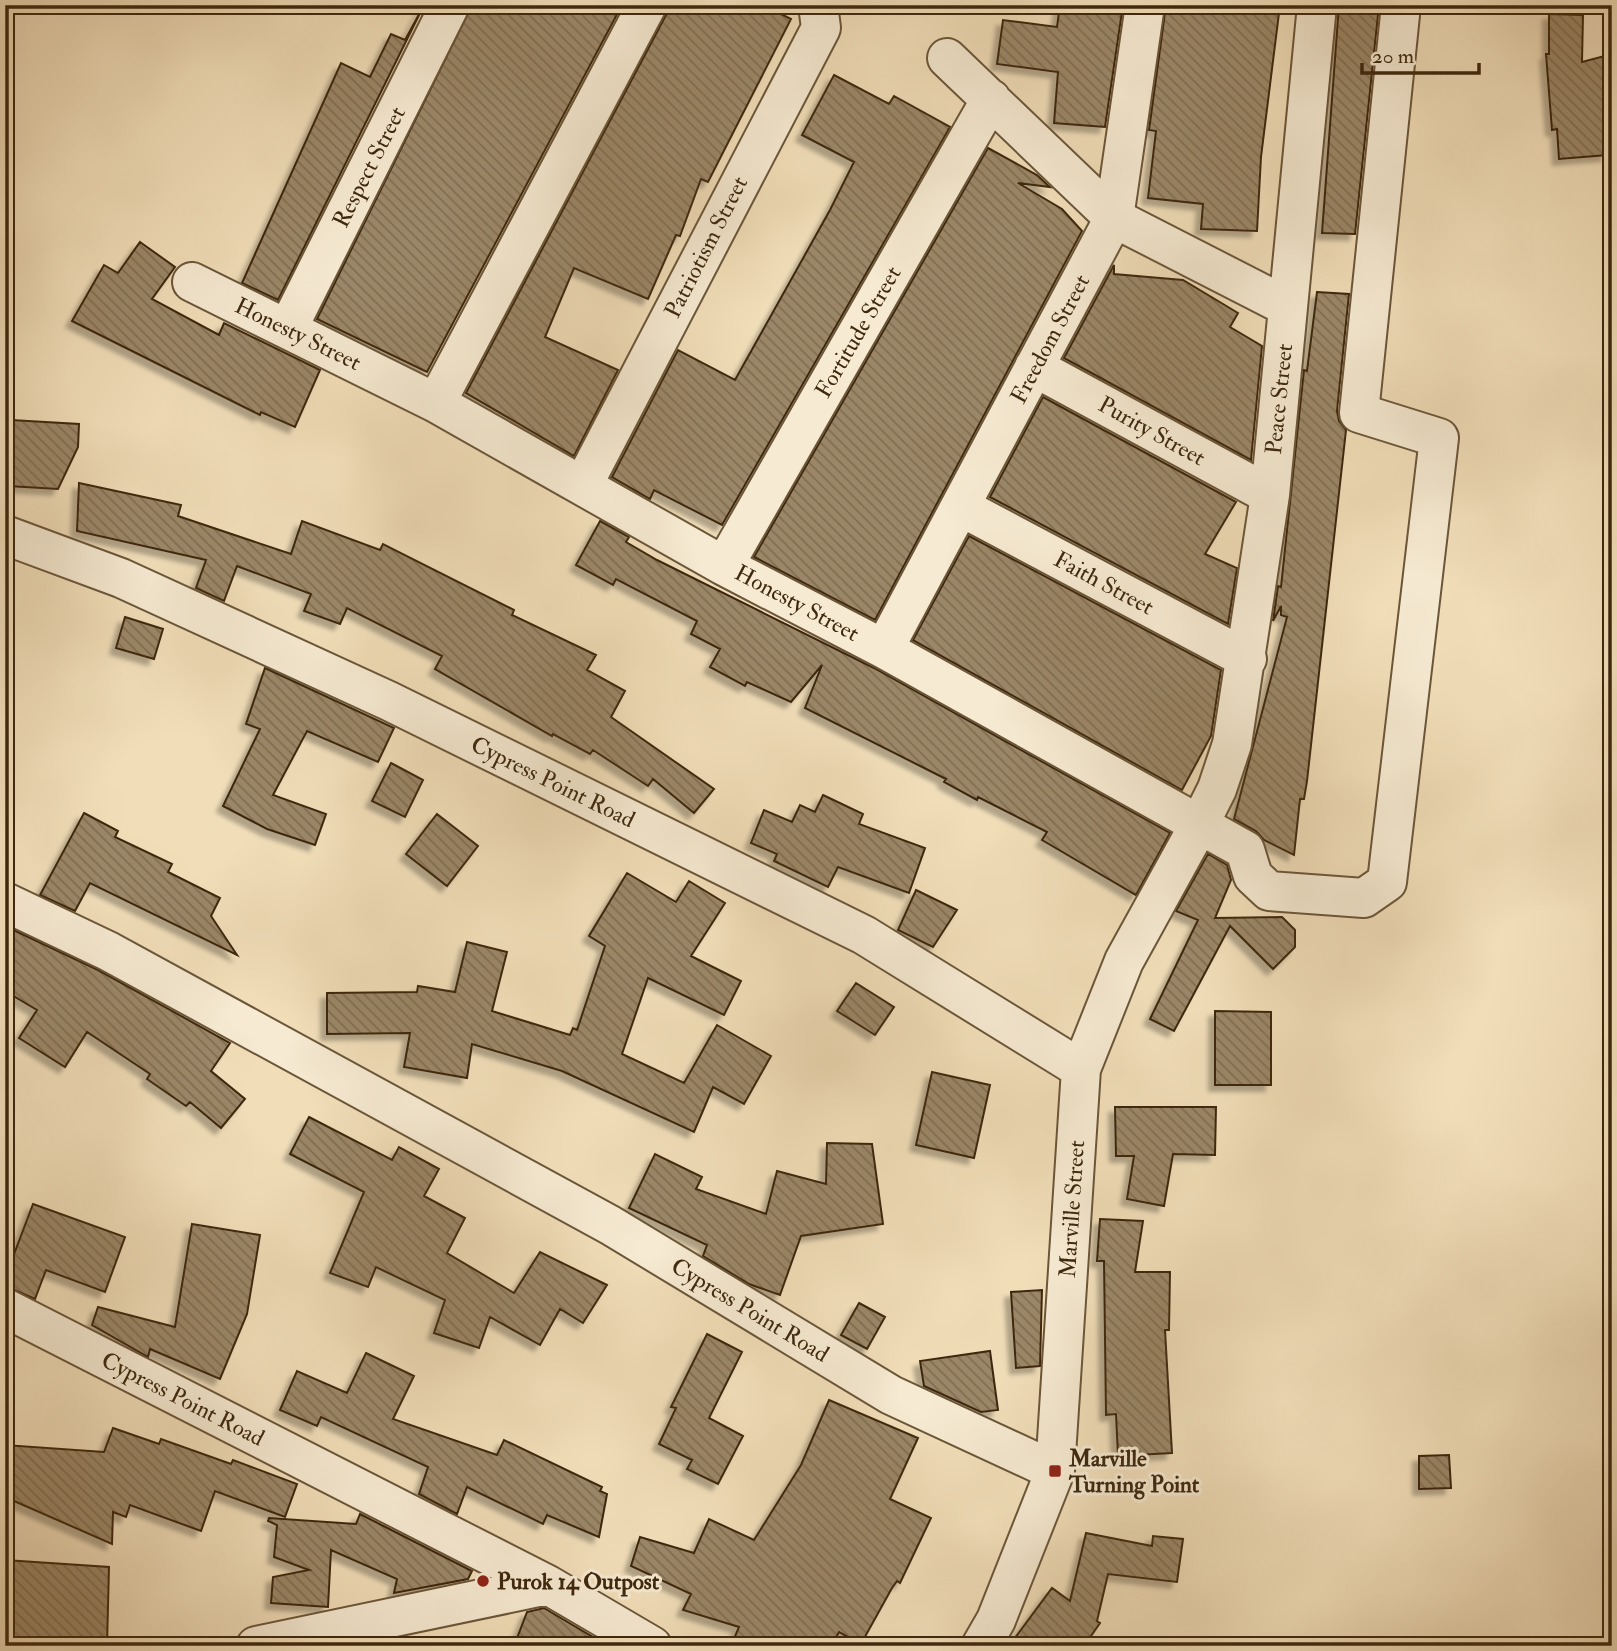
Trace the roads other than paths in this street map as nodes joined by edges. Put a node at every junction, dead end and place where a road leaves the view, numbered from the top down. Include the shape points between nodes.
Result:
1 (450, 5) edge
2 (647, 5) edge
3 (1144, 5) edge
4 (1317, 5) edge
5 (1401, 5) edge
6 (819, 6) edge
7 (947, 58) dead end
8 (991, 99) junction
9 (1114, 218) junction
10 (192, 282) dead end
11 (1288, 307) junction
12 (288, 328) junction
13 (1034, 367) junction
14 (436, 403) junction
15 (583, 485) junction
16 (1270, 495) junction
17 (961, 507) junction
18 (5, 535) edge
19 (724, 566) junction
20 (884, 649) junction
21 (1247, 659) junction
22 (1217, 789) joint
23 (1199, 825) junction
24 (5, 902) edge
25 (1081, 1069) junction
26 (5, 1308) edge
27 (1055, 1471) junction
28 (548, 1585) junction
29 (256, 1646) edge
30 (652, 1646) edge
31 (981, 1646) edge

1 - 12 street, Respect Street
2 - 14 street
3 - 9 street, Freedom Street
4 - 11 street, Peace Street
5 - 23 street, Honesty Street via 1359,413 1439,438 1387,882 1364,898 1269,891 1253,876 1245,850
6 - 15 street, Patriotism Street via 821,28
7 - 8 street
8 - 9 street
8 - 19 street, Fortitude Street
9 - 11 street
9 - 13 street, Freedom Street
10 - 12 street, Honesty Street
11 - 16 street, Peace Street
12 - 14 street, Honesty Street
13 - 16 street, Purity Street
13 - 17 street, Freedom Street
14 - 15 street, Honesty Street
15 - 19 street, Honesty Street
16 - 21 street, Peace Street
17 - 20 street, Freedom Street
17 - 21 street, Faith Street
18 - 25 street, Cypress Point Road via 121,578 365,690 851,929
19 - 20 street, Honesty Street
20 - 23 street, Honesty Street
21 - 22 street, Peace Street via 1232,744
22 - 23 street, Marville Street
23 - 25 street, Marville Street via 1124,961
24 - 27 street, Cypress Point Road via 108,951 610,1225 891,1395
25 - 27 street, Marville Street
26 - 28 street, Cypress Point Road
27 - 31 street, Marville Street via 996,1620
28 - 29 street
28 - 30 street

